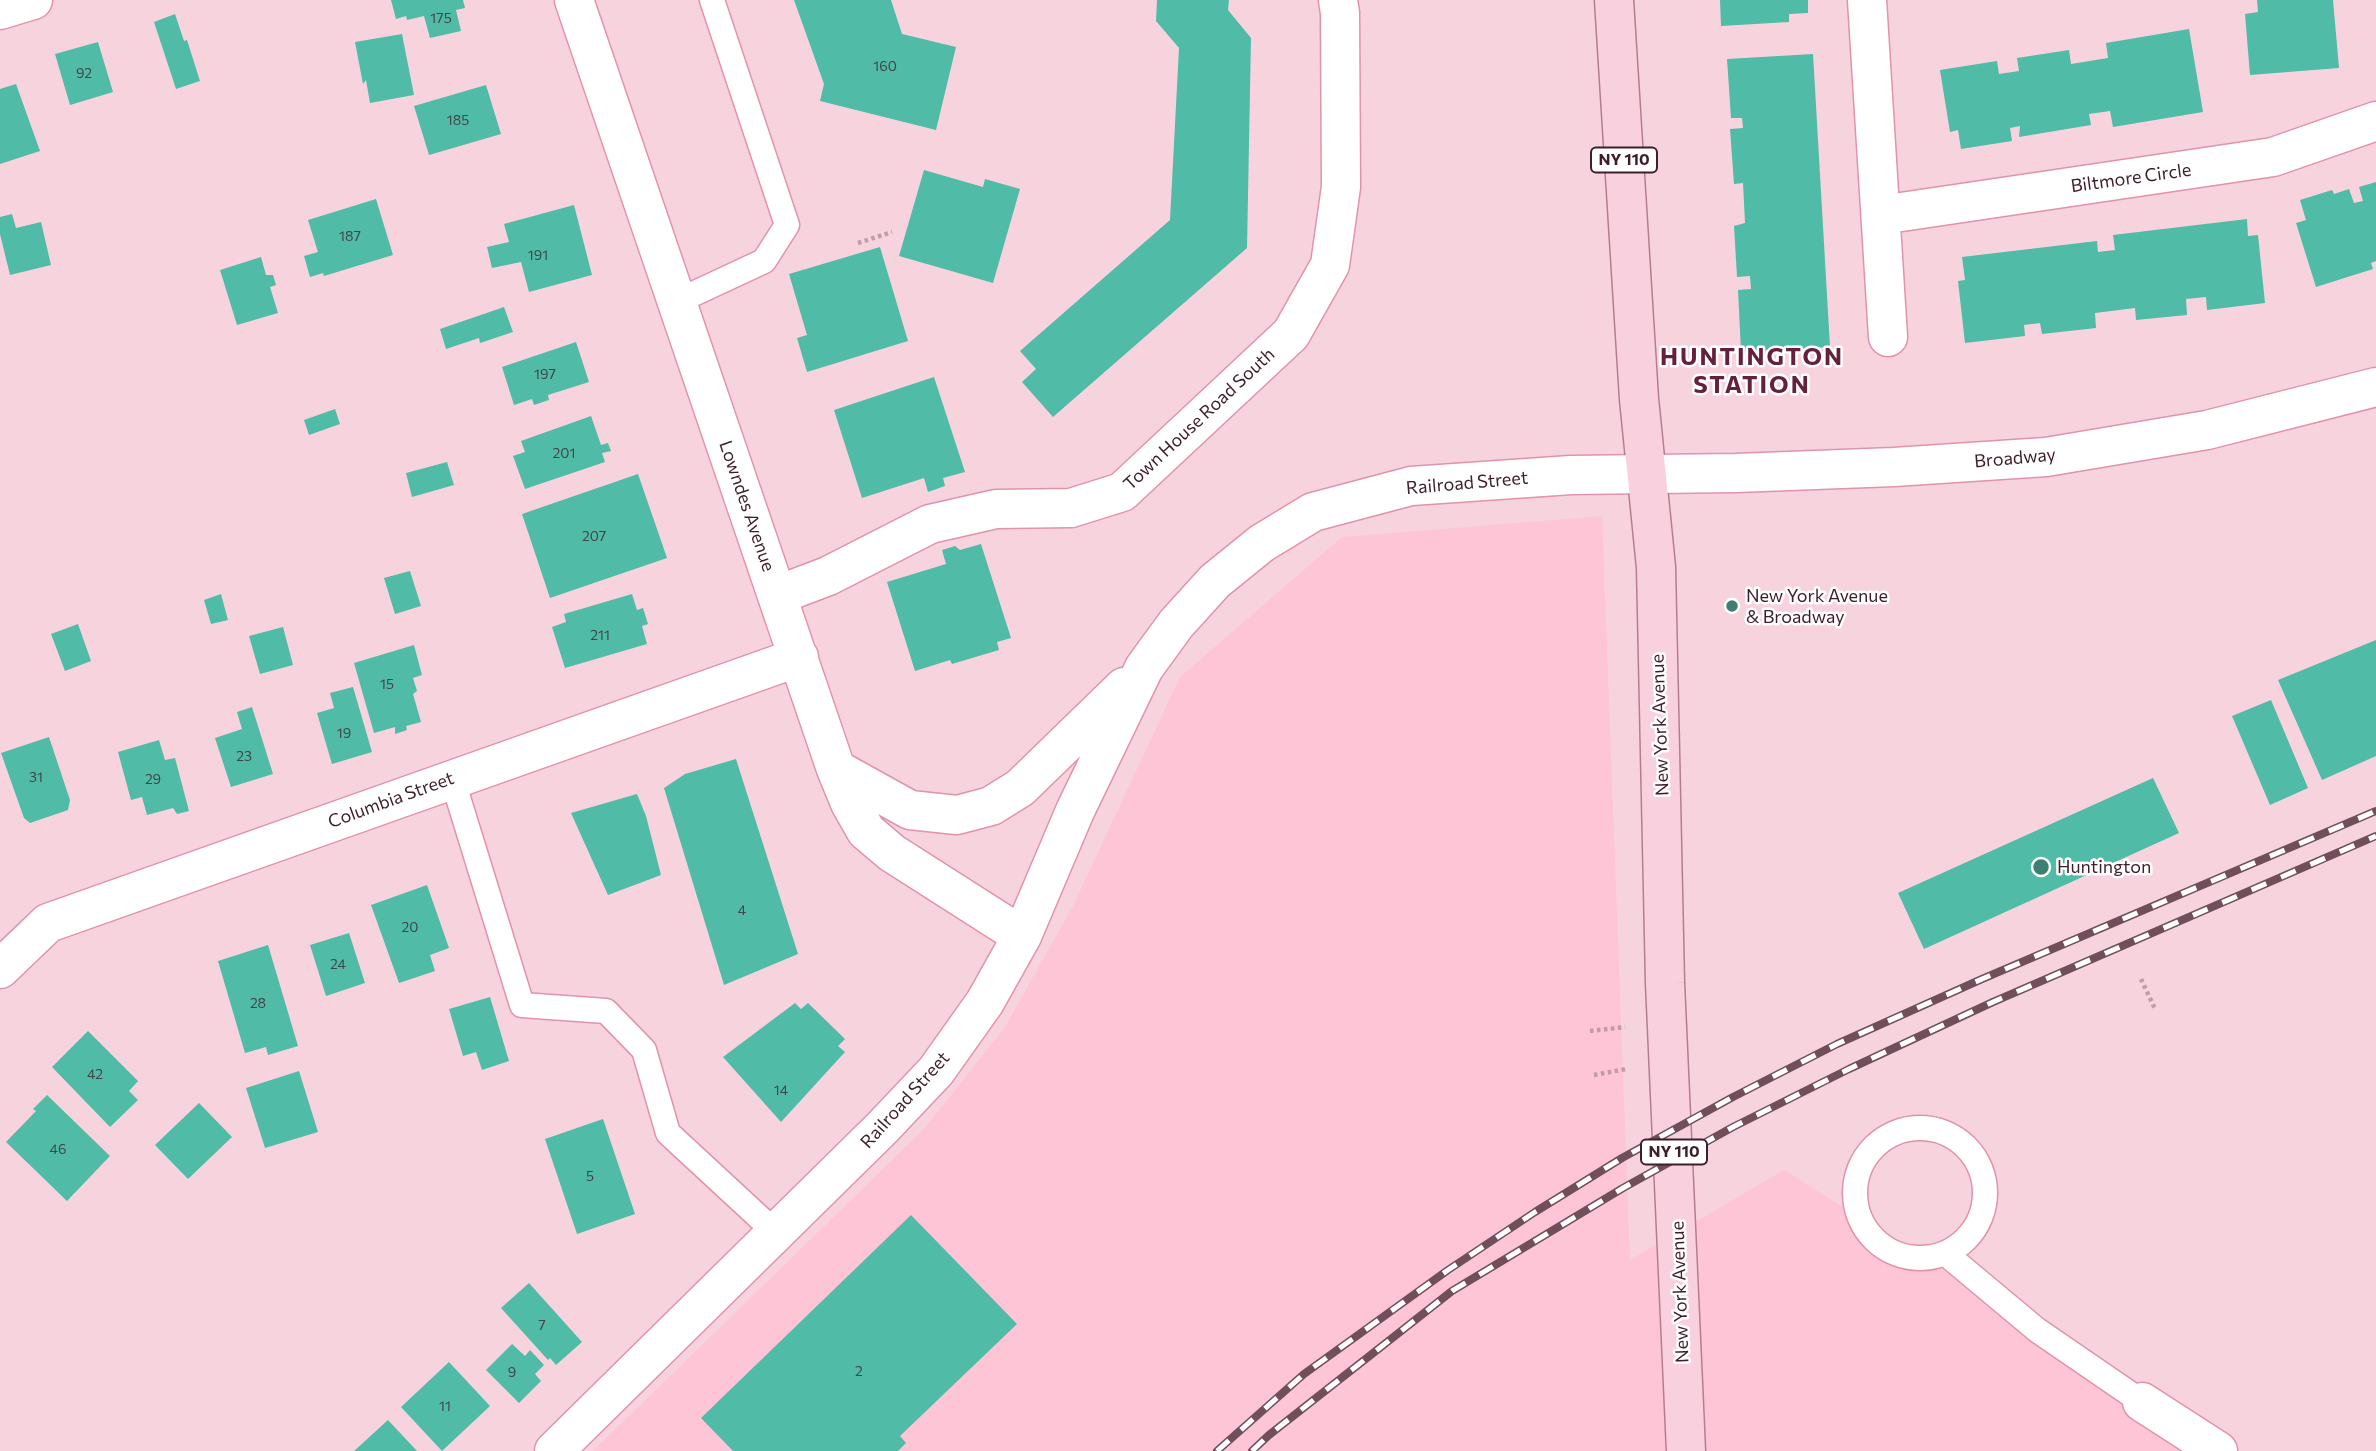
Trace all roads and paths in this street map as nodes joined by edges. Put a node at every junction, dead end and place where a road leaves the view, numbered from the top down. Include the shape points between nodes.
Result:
1 (33, 0) edge
2 (574, 0) edge
3 (712, 0) edge
4 (1338, 0) edge
5 (1614, 0) edge
6 (1867, 0) edge
7 (0, 10) edge
8 (2376, 121) edge
9 (1881, 215) junction
10 (892, 232) dead end
11 (858, 243) dead end
12 (676, 302) junction
13 (1888, 337) dead end
14 (2376, 387) edge
15 (1647, 474) junction
16 (778, 595) junction
17 (799, 657) junction
18 (1144, 668) junction
19 (836, 769) junction
20 (452, 778) junction
21 (1022, 936) junction
22 (0, 970) edge
23 (2141, 979) dead end
24 (2155, 1009) dead end
25 (1625, 1027) dead end
26 (1590, 1031) dead end
27 (1626, 1069) dead end
28 (1594, 1074) dead end
29 (775, 1232) junction
30 (1946, 1254) junction
31 (2142, 1402) joint
32 (554, 1451) edge
33 (1686, 1451) edge
34 (2218, 1451) edge

1 - 7 street
2 - 12 street, Lowndes Avenue
3 - 12 lane via 787,225 764,261
4 - 16 street, Town House Road South via 1341,187 1330,265 1291,334 1122,492 1071,509 996,509 930,524 828,576
5 - 15 main road, New York Avenue / NY 110
6 - 9 street
8 - 9 street, Biltmore Circle via 2273,158
9 - 13 street
10 - 11 path
12 - 16 street, Lowndes Avenue
14 - 15 street, Broadway via 2207,430 2046,457 1894,467
15 - 18 street, Railroad Street via 1411,486 1313,512 1262,543 1215,581
15 - 33 main road, New York Avenue / NY 110 via 1656,567 1665,983
16 - 17 street, Lowndes Avenue
17 - 19 street, Lowndes Avenue
17 - 20 street, Columbia Street
18 - 19 street, Railroad Street via 1020,788 991,806 957,816 911,810
18 - 21 street, Railroad Street via 1075,811
19 - 21 street, Lowndes Avenue via 866,831 892,853
20 - 22 street, Columbia Street via 48,923
20 - 29 lane via 522,1005 606,1011 645,1050 668,1133
21 - 29 street, Railroad Street via 985,1002 936,1071
23 - 24 path
25 - 26 path
27 - 28 path
29 - 32 street, Railroad Street
30 - 30 lane via 1977,1226 1985,1183 1978,1162 1963,1144 1944,1133 1902,1131 1868,1154 1855,1194 1859,1215 1869,1234 1884,1248 1904,1256
30 - 31 lane via 2037,1330
31 - 34 street

